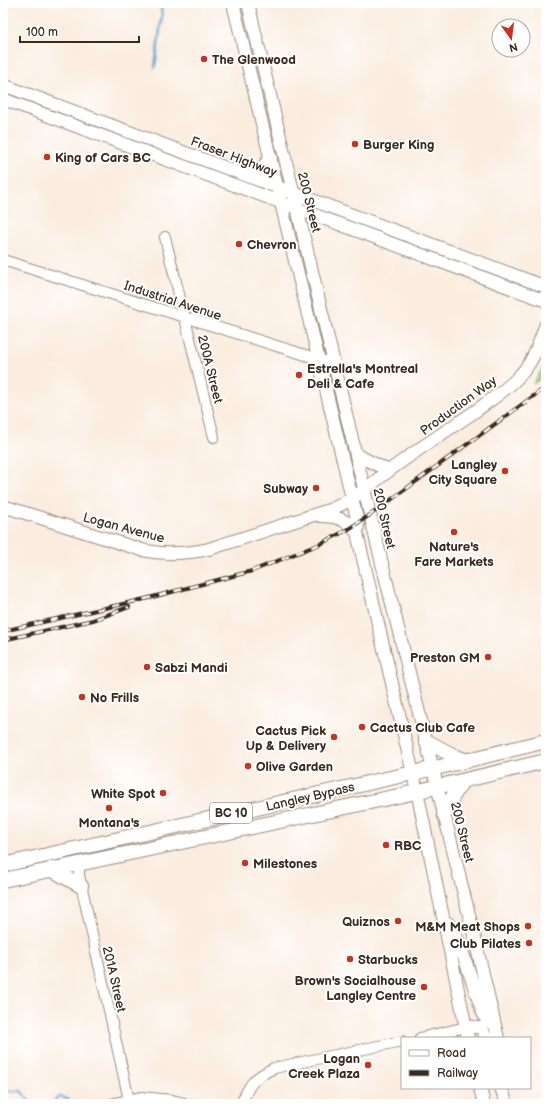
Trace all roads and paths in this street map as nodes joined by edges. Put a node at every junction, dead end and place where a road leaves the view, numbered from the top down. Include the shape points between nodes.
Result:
1 (233, 3) edge
2 (248, 3) edge
3 (3, 85) edge
4 (3, 99) edge
5 (271, 157) junction
6 (250, 177) junction
7 (278, 188) junction
8 (294, 193) junction
9 (282, 203) junction
10 (298, 209) junction
11 (165, 237) dead end
12 (3, 260) edge
13 (546, 287) edge
14 (546, 301) edge
15 (185, 317) junction
16 (546, 324) edge
17 (319, 360) junction
18 (334, 364) junction
19 (214, 437) dead end
20 (357, 455) junction
21 (389, 471) junction
22 (365, 491) junction
23 (352, 500) junction
24 (3, 506) edge
25 (312, 515) junction
26 (357, 532) junction
27 (546, 740) edge
28 (426, 742) junction
29 (467, 761) junction
30 (546, 761) edge
31 (433, 768) junction
32 (413, 772) junction
33 (462, 781) junction
34 (437, 787) junction
35 (417, 791) junction
36 (444, 814) junction
37 (86, 846) junction
38 (78, 863) junction
39 (3, 865) edge
40 (51, 869) junction
41 (3, 880) edge
42 (81, 886) junction
43 (442, 912) junction
44 (495, 1025) junction
45 (467, 1032) edge
46 (434, 1036) junction
47 (427, 1037) edge
48 (440, 1037) edge
49 (486, 1037) edge
50 (498, 1037) edge
51 (401, 1041) edge
52 (480, 1089) edge
53 (501, 1089) edge
54 (509, 1089) edge
55 (132, 1102) edge
56 (111, 1104) edge
57 (188, 1104) edge
58 (241, 1104) edge
59 (484, 1104) edge
60 (507, 1104) edge
61 (512, 1104) edge

1 - 5 main road, 200 Street
2 - 8 main road, 200 Street
3 - 6 main road, Fraser Highway
4 - 9 main road, Fraser Highway
5 - 6 main road
5 - 7 main road, 200 Street
6 - 7 main road, Fraser Highway
7 - 8 main road, Fraser Highway
7 - 9 main road, 200 Street
8 - 10 main road, 200 Street
8 - 13 main road, Fraser Highway
9 - 10 main road, Fraser Highway
9 - 17 main road, 200 Street
10 - 14 main road, Fraser Highway
10 - 18 main road, 200 Street
11 - 15 street, 200A Street
12 - 15 street, Industrial Avenue
15 - 17 street, Industrial Avenue
15 - 19 street, 200A Street
16 - 21 main road, Production Way via 536,352 512,384
17 - 18 street, Industrial Avenue
17 - 23 main road, 200 Street
18 - 20 main road, 200 Street
20 - 21 main road
20 - 22 main road, 200 Street
21 - 22 main road, Production Way
22 - 23 main road, Production Way
22 - 28 main road, 200 Street
23 - 25 main road, Logan Avenue via 342,506
23 - 26 main road, 200 Street via 358,523
24 - 25 main road, Logan Avenue via 142,550 172,554 209,549
25 - 26 main road via 341,518
26 - 32 main road, 200 Street
27 - 29 highway, Langley Bypass / BC 10
28 - 29 highway
28 - 31 main road, 200 Street
29 - 31 highway, Langley Bypass / BC 10
30 - 33 highway, Langley Bypass / BC 10
31 - 32 highway, Langley Bypass / BC 10
31 - 34 main road, 200 Street
32 - 35 main road, 200 Street
32 - 37 highway, Langley Bypass / BC 10
33 - 34 highway, Langley Bypass / BC 10
33 - 36 highway
34 - 35 highway, Langley Bypass / BC 10
34 - 36 main road, 200 Street
35 - 38 highway, Langley Bypass / BC 10
35 - 43 main road, 200 Street
36 - 44 main road, 200 Street
37 - 38 highway
37 - 39 highway, Langley Bypass / BC 10
38 - 40 highway, Langley Bypass / BC 10
38 - 42 street, 201A Street
40 - 41 highway, Langley Bypass / BC 10
40 - 42 highway
42 - 55 street, 201A Street
43 - 44 main road via 459,942 483,1013 486,1019
43 - 45 main road, 200 Street
44 - 50 main road, 200 Street
45 - 46 street
45 - 49 main road via 475,1027 480,1028
46 - 47 street
46 - 48 main road
51 - 58 street via 274,1068 249,1085
52 - 59 main road
53 - 60 main road
54 - 61 main road
55 - 56 street
55 - 57 street via 141,1097 153,1097

